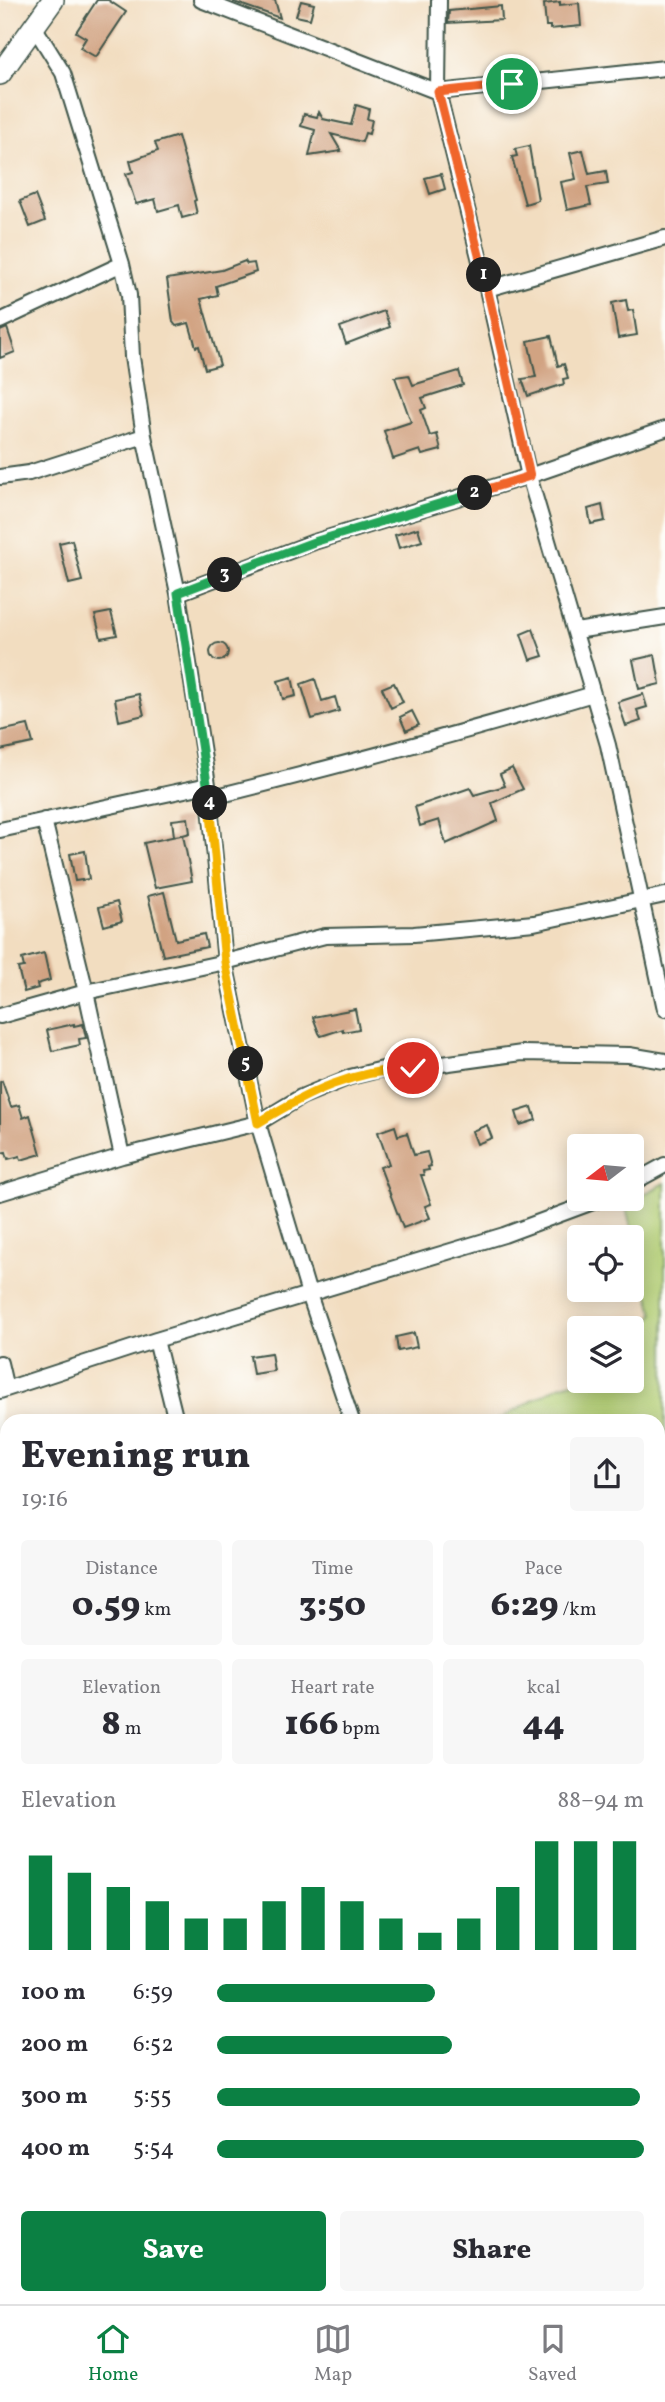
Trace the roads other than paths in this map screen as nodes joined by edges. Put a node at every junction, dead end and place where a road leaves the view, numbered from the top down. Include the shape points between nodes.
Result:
1 (53, 0) edge
2 (201, 0) edge
3 (439, 0) edge
4 (35, 28) junction
5 (665, 68) edge
6 (0, 75) edge
7 (438, 92) junction
8 (665, 239) edge
9 (122, 264) junction
10 (487, 289) junction
11 (0, 321) edge
12 (665, 429) edge
13 (144, 436) junction
14 (530, 476) junction
15 (0, 477) edge
16 (178, 593) junction
17 (665, 617) edge
18 (576, 631) junction
19 (593, 694) junction
20 (209, 791) junction
21 (44, 820) junction
22 (0, 831) edge
23 (665, 895) edge
24 (642, 900) junction
25 (225, 962) junction
26 (86, 992) junction
27 (665, 1009) edge
28 (0, 1016) edge
29 (665, 1060) edge
30 (258, 1123) junction
31 (121, 1156) junction
32 (665, 1165) edge
33 (644, 1176) edge
34 (0, 1193) edge
35 (569, 1211) edge
36 (309, 1294) junction
37 (156, 1340) junction
38 (0, 1363) edge
39 (3, 1390) edge
40 (174, 1414) edge
41 (350, 1414) edge

1 - 4 street
2 - 7 street
3 - 7 street
4 - 6 street
4 - 9 street via 63,74
5 - 7 street
7 - 10 street
8 - 10 street
9 - 11 street
9 - 13 street
10 - 14 street
12 - 14 street
13 - 15 street via 29,473
13 - 16 street
14 - 16 street via 314,542
14 - 18 street
16 - 20 street
17 - 18 street
18 - 19 street
19 - 20 street via 434,740
19 - 24 street
20 - 21 street
20 - 25 street
21 - 22 street
21 - 26 street
23 - 24 street
24 - 25 street via 534,923 414,934 325,936
24 - 27 street
25 - 26 street
25 - 30 street
26 - 28 street
26 - 31 street
29 - 30 street via 522,1053 383,1069 301,1097
30 - 31 street
30 - 36 street
31 - 34 street
32 - 33 street
35 - 36 street
36 - 37 street
36 - 41 street
37 - 39 street
37 - 40 street
38 - 39 street

